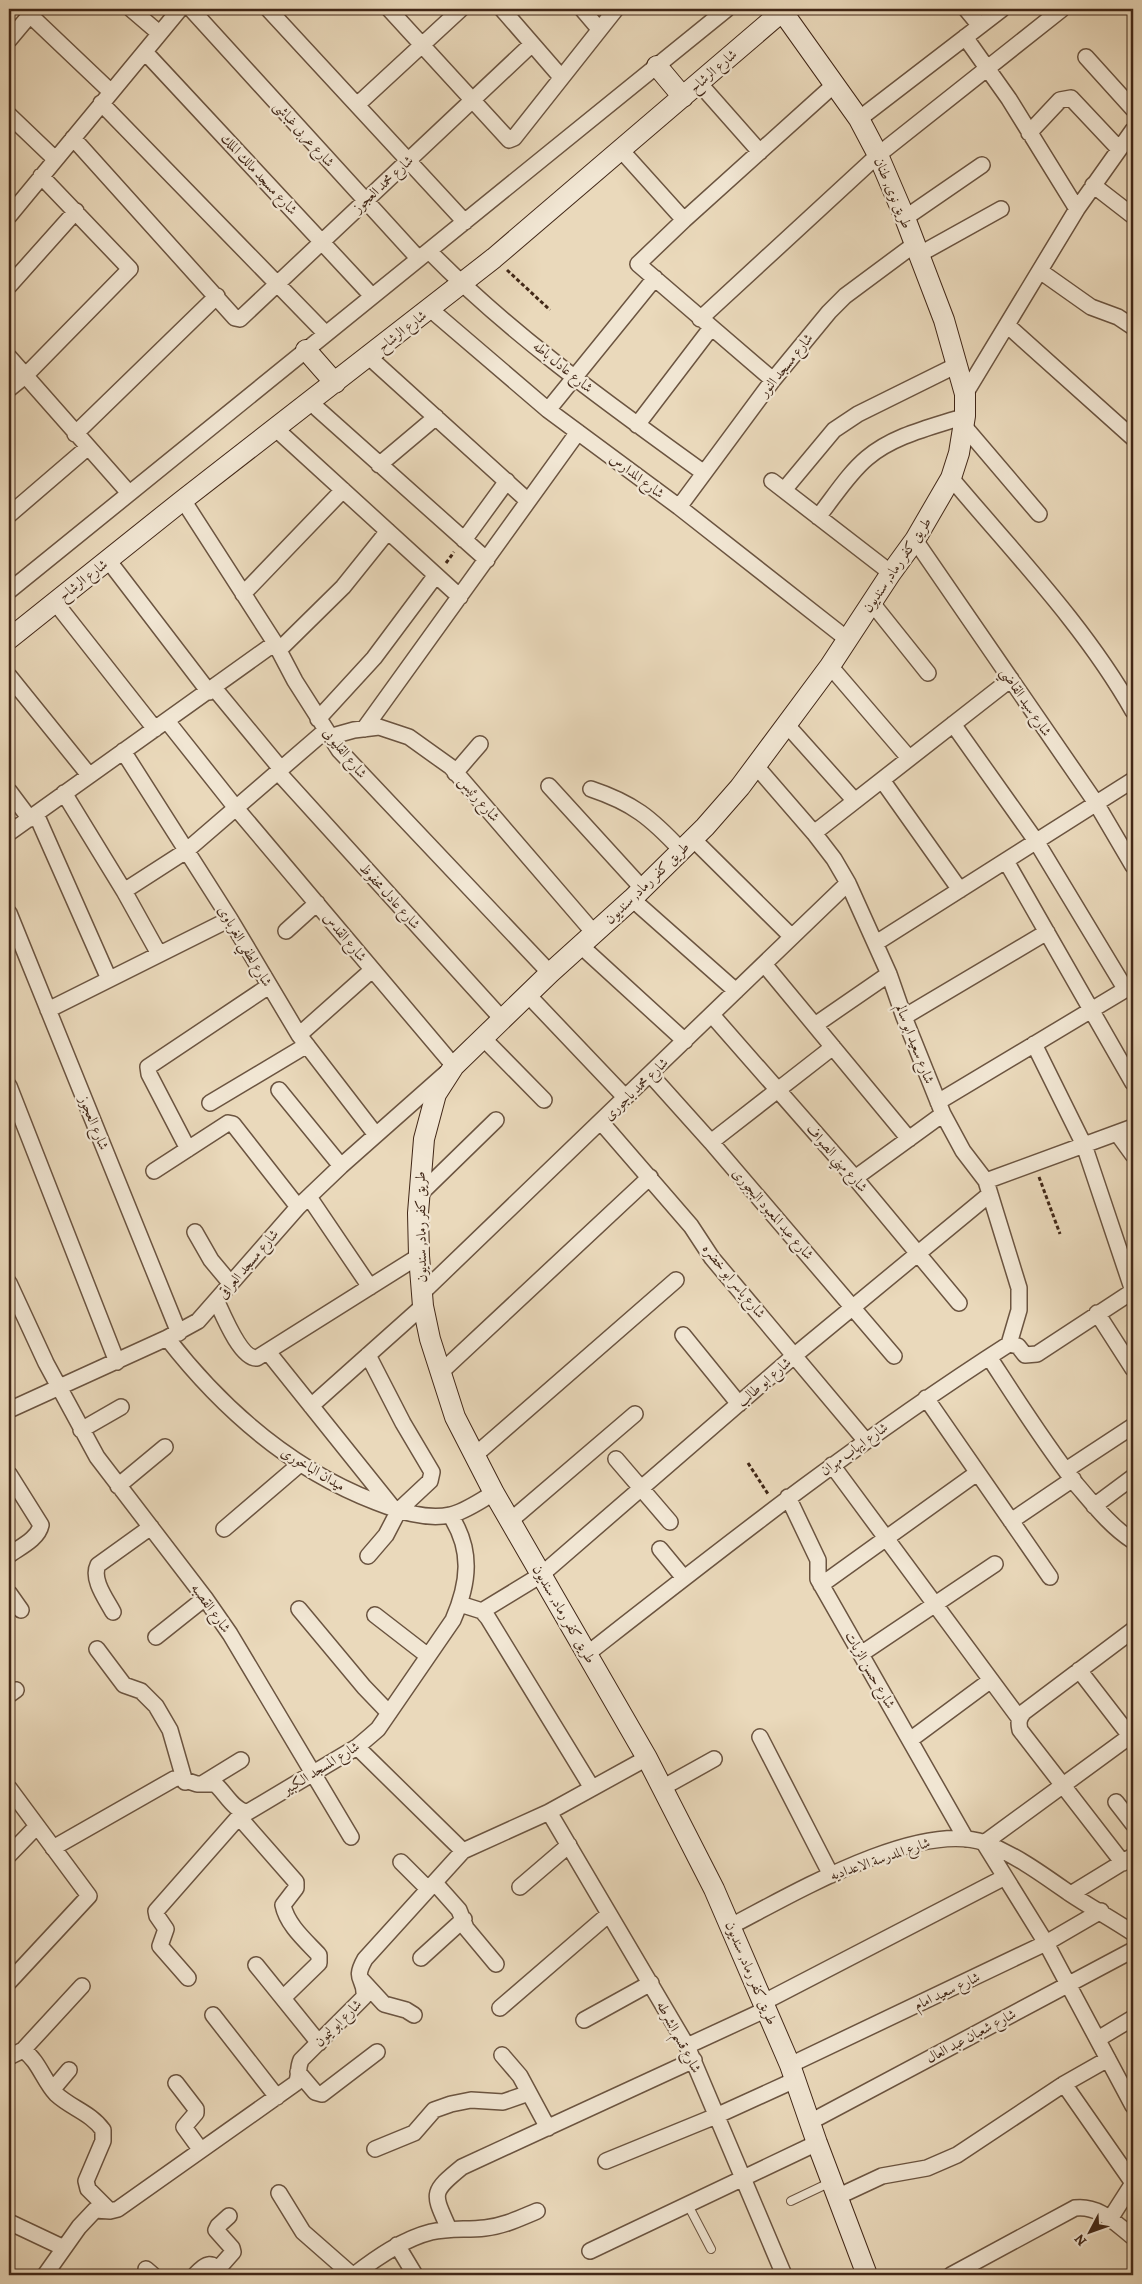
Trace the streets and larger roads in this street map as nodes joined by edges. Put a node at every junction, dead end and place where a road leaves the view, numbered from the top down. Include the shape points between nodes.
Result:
1 (130, 9) edge
2 (180, 9) edge
3 (191, 9) edge
4 (268, 9) edge
5 (389, 9) edge
6 (461, 9) edge
7 (502, 9) edge
8 (582, 9) edge
9 (616, 9) edge
10 (727, 9) edge
11 (966, 9) edge
12 (1002, 9) edge
13 (1062, 9) edge
14 (784, 10) edge
15 (33, 12) edge
16 (980, 26) junction
17 (599, 29) junction
18 (159, 34) junction
19 (965, 37) junction
20 (9, 40) edge
21 (532, 44) junction
22 (422, 45) junction
23 (145, 52) junction
24 (1086, 58) dead end
25 (657, 66) junction
26 (988, 68) junction
27 (562, 77) junction
28 (699, 83) junction
29 (835, 84) junction
30 (683, 97) junction
31 (106, 98) junction
32 (472, 100) junction
33 (357, 105) junction
34 (1133, 109) edge
35 (9, 115) edge
36 (859, 119) junction
37 (1133, 130) edge
38 (1029, 133) junction
39 (73, 138) junction
40 (1119, 149) junction
41 (621, 150) junction
42 (760, 152) junction
43 (878, 155) junction
44 (56, 159) junction
45 (407, 161) junction
46 (982, 165) dead end
47 (41, 176) junction
48 (1094, 185) junction
49 (365, 200) junction
50 (1000, 209) dead end
51 (1077, 209) junction
52 (76, 211) junction
53 (9, 216) edge
54 (1133, 216) edge
55 (905, 218) junction
56 (684, 220) junction
57 (465, 222) junction
58 (321, 241) junction
59 (917, 249) junction
60 (424, 255) junction
61 (1040, 271) junction
62 (655, 278) junction
63 (460, 283) junction
64 (277, 284) junction
65 (9, 286) edge
66 (217, 296) junction
67 (372, 296) junction
68 (430, 309) junction
69 (706, 323) junction
70 (1007, 325) junction
71 (1133, 328) edge
72 (326, 334) junction
73 (306, 350) junction
74 (9, 357) edge
75 (369, 357) junction
76 (958, 365) junction
77 (25, 376) junction
78 (575, 378) junction
79 (773, 380) junction
80 (335, 383) junction
81 (9, 390) edge
82 (965, 394) junction
83 (310, 402) junction
84 (548, 410) junction
85 (436, 417) junction
86 (964, 421) junction
87 (637, 425) junction
88 (276, 429) junction
89 (578, 432) junction
90 (75, 434) junction
91 (1133, 438) edge
92 (87, 448) junction
93 (379, 465) junction
94 (704, 473) junction
95 (951, 478) junction
96 (507, 481) junction
97 (772, 481) dead end
98 (343, 490) junction
99 (784, 490) junction
100 (130, 493) junction
101 (183, 500) junction
102 (528, 501) junction
103 (678, 507) junction
104 (1039, 514) dead end
105 (9, 515) edge
106 (818, 517) junction
107 (388, 531) junction
108 (464, 540) junction
109 (915, 540) junction
110 (108, 560) junction
111 (487, 560) junction
112 (891, 573) junction
113 (436, 575) junction
114 (9, 590) edge
115 (243, 594) junction
116 (460, 597) junction
117 (55, 602) junction
118 (872, 603) junction
119 (9, 639) edge
120 (847, 640) junction
121 (277, 647) junction
122 (830, 666) junction
123 (928, 673) dead end
124 (9, 676) edge
125 (1011, 679) junction
126 (211, 690) junction
127 (1133, 711) edge
128 (786, 724) junction
129 (953, 724) junction
130 (161, 725) junction
131 (324, 729) junction
132 (364, 729) junction
133 (480, 744) dead end
134 (123, 751) junction
135 (909, 758) junction
136 (756, 766) junction
137 (279, 770) junction
138 (455, 773) junction
139 (89, 775) junction
140 (882, 780) junction
141 (1133, 780) edge
142 (549, 786) dead end
143 (591, 789) dead end
144 (9, 792) edge
145 (64, 793) junction
146 (855, 801) junction
147 (1096, 803) junction
148 (236, 808) junction
149 (33, 816) junction
150 (9, 833) edge
151 (814, 833) junction
152 (1036, 841) junction
153 (687, 845) junction
154 (186, 851) junction
155 (1006, 861) junction
156 (1133, 866) edge
157 (848, 883) junction
158 (960, 890) junction
159 (124, 891) junction
160 (637, 893) junction
161 (316, 903) junction
162 (9, 913) edge
163 (230, 919) junction
164 (286, 931) dead end
165 (1047, 932) junction
166 (792, 937) junction
167 (588, 939) junction
168 (876, 943) junction
169 (159, 954) junction
170 (764, 964) junction
171 (372, 970) junction
172 (550, 973) junction
173 (889, 974) junction
174 (109, 979) junction
175 (269, 986) junction
176 (1130, 987) edge
177 (736, 991) junction
178 (528, 995) junction
179 (48, 1010) junction
180 (1092, 1010) junction
181 (712, 1015) junction
182 (904, 1017) junction
183 (503, 1020) junction
184 (815, 1025) junction
185 (483, 1038) junction
186 (303, 1040) junction
187 (684, 1041) junction
188 (1034, 1044) junction
189 (833, 1047) junction
190 (454, 1066) junction
191 (650, 1074) junction
192 (1133, 1083) edge
193 (9, 1086) edge
194 (279, 1090) dead end
195 (778, 1090) junction
196 (626, 1097) junction
197 (544, 1100) dead end
198 (210, 1103) dead end
199 (940, 1108) junction
200 (496, 1120) dead end
201 (601, 1122) junction
202 (1133, 1128) edge
203 (1118, 1133) junction
204 (376, 1135) junction
205 (909, 1139) junction
206 (711, 1142) junction
207 (1084, 1146) junction
208 (188, 1149) junction
209 (1133, 1155) edge
210 (341, 1166) junction
211 (154, 1171) dead end
212 (650, 1177) junction
213 (855, 1178) junction
214 (988, 1188) junction
215 (419, 1195) junction
216 (303, 1202) junction
217 (195, 1232) dead end
218 (918, 1254) junction
219 (418, 1256) junction
220 (676, 1280) dead end
221 (9, 1283) edge
222 (231, 1284) junction
223 (370, 1287) junction
224 (1133, 1291) edge
225 (423, 1300) junction
226 (217, 1302) junction
227 (960, 1303) dead end
228 (853, 1307) junction
229 (1097, 1313) junction
230 (683, 1334) dead end
231 (173, 1336) junction
232 (1009, 1344) junction
233 (268, 1352) junction
234 (368, 1355) junction
235 (795, 1355) junction
236 (894, 1356) dead end
237 (989, 1356) junction
238 (117, 1362) junction
239 (1133, 1369) edge
240 (440, 1374) junction
241 (59, 1386) junction
242 (926, 1398) junction
243 (739, 1404) junction
244 (311, 1406) junction
245 (121, 1407) dead end
246 (9, 1410) edge
247 (635, 1414) dead end
248 (1133, 1426) edge
249 (81, 1430) junction
250 (865, 1440) junction
251 (165, 1447) dead end
252 (474, 1456) junction
253 (616, 1459) dead end
254 (300, 1464) junction
255 (832, 1464) junction
256 (977, 1473) junction
257 (9, 1474) edge
258 (1069, 1475) junction
259 (1133, 1477) edge
260 (118, 1486) junction
261 (641, 1489) junction
262 (494, 1493) junction
263 (782, 1502) junction
264 (1094, 1506) junction
265 (396, 1510) junction
266 (450, 1515) junction
267 (510, 1521) junction
268 (1011, 1521) junction
269 (670, 1522) dead end
270 (151, 1527) junction
271 (224, 1529) dead end
272 (886, 1538) junction
273 (1133, 1541) edge
274 (660, 1549) dead end
275 (9, 1555) edge
276 (368, 1556) dead end
277 (995, 1564) dead end
278 (541, 1575) junction
279 (1050, 1577) dead end
280 (684, 1578) junction
281 (821, 1585) junction
282 (9, 1593) edge
283 (205, 1598) junction
284 (460, 1604) junction
285 (935, 1604) junction
286 (299, 1609) dead end
287 (21, 1610) dead end
288 (482, 1611) junction
289 (113, 1612) dead end
290 (375, 1615) dead end
291 (1133, 1630) edge
292 (156, 1637) dead end
293 (97, 1649) dead end
294 (587, 1654) junction
295 (860, 1654) junction
296 (428, 1656) junction
297 (1079, 1670) junction
298 (992, 1680) junction
299 (389, 1713) junction
300 (1019, 1718) junction
301 (1132, 1735) edge
302 (760, 1737) dead end
303 (910, 1740) junction
304 (358, 1747) junction
305 (647, 1758) junction
306 (714, 1759) dead end
307 (241, 1760) dead end
308 (312, 1774) junction
309 (185, 1782) junction
310 (202, 1784) junction
311 (1063, 1785) junction
312 (9, 1788) edge
313 (592, 1788) junction
314 (662, 1788) junction
315 (1116, 1802) dead end
316 (548, 1812) junction
317 (241, 1814) junction
318 (1133, 1824) edge
319 (37, 1826) junction
320 (351, 1837) dead end
321 (966, 1839) junction
322 (984, 1843) junction
323 (569, 1845) junction
324 (53, 1848) junction
325 (463, 1851) junction
326 (9, 1855) edge
327 (1128, 1860) edge
328 (401, 1862) dead end
329 (831, 1874) junction
330 (1005, 1877) junction
331 (431, 1886) junction
332 (520, 1886) dead end
333 (1071, 1894) junction
334 (1101, 1911) junction
335 (609, 1914) junction
336 (464, 1919) junction
337 (731, 1926) junction
338 (1133, 1933) edge
339 (1046, 1943) junction
340 (1133, 1950) edge
341 (421, 1958) dead end
342 (496, 1964) dead end
343 (256, 1965) dead end
344 (358, 1976) junction
345 (188, 1978) dead end
346 (9, 1982) edge
347 (651, 1983) junction
348 (1069, 1984) junction
349 (82, 1986) dead end
350 (282, 1998) junction
351 (765, 2005) junction
352 (500, 2008) dead end
353 (213, 2015) dead end
354 (414, 2016) dead end
355 (1133, 2018) edge
356 (584, 2020) dead end
357 (1098, 2039) junction
358 (319, 2043) junction
359 (687, 2046) junction
360 (23, 2050) junction
361 (377, 2052) dead end
362 (502, 2055) dead end
363 (9, 2057) edge
364 (1108, 2059) junction
365 (694, 2060) junction
366 (69, 2070) dead end
367 (298, 2072) junction
368 (793, 2072) junction
369 (176, 2083) dead end
370 (1064, 2084) junction
371 (52, 2089) junction
372 (529, 2092) junction
373 (277, 2097) junction
374 (1133, 2106) edge
375 (716, 2116) junction
376 (810, 2122) junction
377 (548, 2128) junction
378 (817, 2143) junction
379 (375, 2149) dead end
380 (200, 2150) junction
381 (606, 2161) dead end
382 (743, 2178) junction
383 (1133, 2183) edge
384 (834, 2189) junction
385 (278, 2193) dead end
386 (537, 2211) dead end
387 (110, 2212) junction
388 (230, 2216) dead end
389 (1110, 2219) junction
390 (9, 2222) edge
391 (449, 2229) junction
392 (1133, 2237) edge
393 (398, 2246) junction
394 (64, 2248) junction
395 (590, 2251) dead end
396 (221, 2272) edge
397 (45, 2275) edge
398 (195, 2275) edge
399 (353, 2275) edge
400 (415, 2275) edge
401 (784, 2275) edge
402 (867, 2275) edge
403 (951, 2275) edge

1 - 18 street
2 - 18 street
3 - 49 street, شارع عربى غباشى
4 - 33 street
5 - 22 street
6 - 22 street
7 - 21 street
8 - 17 street
9 - 17 street
10 - 25 street
11 - 16 street
12 - 16 street
13 - 26 street
14 - 28 street, شارع الرشاح
14 - 29 street, طريق نوى, طنان
15 - 20 street
15 - 31 street
16 - 19 street
17 - 27 street
18 - 23 street
19 - 26 street
19 - 36 street
21 - 27 street
21 - 32 street, شارع محمد العجوز
22 - 32 street
22 - 33 street
23 - 31 street
23 - 58 street, شارع مسجد مالك الملك
24 - 34 street
25 - 30 street
25 - 57 street
26 - 38 street
26 - 43 street
27 - 32 street via 514,138 509,140
28 - 30 street, شارع الرشاح
28 - 42 street
29 - 36 street, طريق نوى, طنان
29 - 42 street
30 - 41 street, شارع الرشاح
31 - 39 street
31 - 64 street
32 - 45 street, شارع محمد العجوز
33 - 45 street
35 - 44 street
36 - 43 street, طريق نوى, طنان
37 - 40 street
38 - 40 street via 1060,100 1071,98
38 - 51 street
39 - 44 street
39 - 66 street
40 - 48 street
41 - 56 street
41 - 63 street, شارع الرشاح
42 - 56 street
43 - 55 street, طريق نوى, طنان
43 - 69 street
44 - 47 street
45 - 49 street, شارع محمد العجوز
45 - 57 street
46 - 55 street
47 - 52 street
47 - 53 street
48 - 51 street
48 - 54 street
49 - 58 street, شارع محمد العجوز
49 - 60 street, شارع عربى غباشى
50 - 59 street, شارع مسجد النور
51 - 61 street
52 - 65 street
52 - 77 street via 130,269
55 - 59 street, طريق نوى, طنان
56 - 62 street via 638,264
57 - 60 street
58 - 64 street, شارع محمد العجوز
58 - 67 street, شارع مسجد مالك الملك
59 - 76 street, طريق نوى, طنان
59 - 79 street, شارع مسجد النور via 845,296
60 - 63 street, شارع عادل باطه
60 - 67 street
61 - 70 street
61 - 71 street via 1091,308 1111,313
62 - 69 street
62 - 78 street
63 - 68 street, شارع الرشاح
63 - 78 street, شارع عادل باطه
64 - 66 street, شارع محمد العجوز via 238,319
64 - 72 street
66 - 90 street
67 - 72 street
68 - 75 street, شارع الرشاح
68 - 84 street, شارع المدارس
69 - 79 street
69 - 87 street
70 - 82 street
70 - 91 street
72 - 73 street
73 - 80 street
73 - 100 street
74 - 77 street
75 - 80 street, شارع الرشاح
75 - 85 street
76 - 82 street, طريق نوى, طنان
76 - 99 street via 858,414 834,430
77 - 81 street
77 - 90 street
78 - 84 street
78 - 87 street, شارع عادل باطه
79 - 94 street, شارع مسجد النور
80 - 83 street, شارع الرشاح
82 - 86 street, طريق كفر رماد, سنديون
83 - 88 street, شارع الرشاح
83 - 93 street
84 - 89 street, شارع المدارس
85 - 93 street
85 - 96 street
86 - 95 street, طريق كفر رماد, سنديون via 960,453
86 - 104 street
86 - 106 street via 900,438 875,452 855,470
87 - 94 street, شارع عادل باطه
88 - 98 street
88 - 101 street, شارع الرشاح
89 - 102 street
89 - 103 street, شارع المدارس
90 - 92 street
92 - 100 street
92 - 105 street
93 - 108 street
94 - 103 street, شارع مسجد النور
95 - 109 street, طريق كفر رماد, سنديون
95 - 127 street via 1078,628 1115,679
96 - 102 street
96 - 108 street
97 - 99 street
98 - 107 street
98 - 115 street
99 - 106 street
100 - 114 street
101 - 110 street, شارع الرشاح
101 - 115 street, شارع القليوبى
102 - 111 street
103 - 120 street, شارع المدارس
106 - 112 street
107 - 113 street
107 - 121 street via 343,587
108 - 111 street
109 - 112 street, طريق كفر رماد, سنديون
109 - 125 street, شارع سيد القاضي
110 - 117 street, شارع الرشاح
110 - 126 street, شارع عادل محفوظ
111 - 116 street
112 - 118 street, طريق كفر رماد, سنديون
113 - 116 street
113 - 131 street
115 - 121 street, شارع القليوبى
116 - 132 street
117 - 119 street, شارع الرشاح
117 - 130 street, شارع القدس
118 - 120 street, طريق كفر رماد, سنديون
118 - 123 street
120 - 122 street, طريق كفر رماد, سنديون
121 - 126 street
121 - 131 street, شارع القليوبى
122 - 128 street, طريق كفر رماد, سنديون
122 - 135 street
124 - 139 street
125 - 129 street
125 - 147 street, شارع سيد القاضي
126 - 130 street
126 - 137 street, شارع عادل محفوظ
128 - 136 street, طريق كفر رماد, سنديون
128 - 146 street
129 - 135 street
129 - 152 street
130 - 134 street
130 - 148 street, شارع القدس
131 - 132 street, شارع رئيس
131 - 137 street
131 - 172 street, شارع القليوبى via 339,750
132 - 138 street, شارع رئيس via 379,727 409,737
133 - 138 street
134 - 139 street
134 - 154 street, شارع لطفي الغرباوى
135 - 140 street
136 - 151 street, شارع سعيد ابو سالم
136 - 153 street, طريق كفر رماد, سنديون
137 - 148 street
137 - 183 street, شارع عادل محفوظ
138 - 167 street, شارع رئيس
139 - 145 street
140 - 146 street
140 - 158 street
141 - 147 street
142 - 160 street
143 - 153 street via 617,798 641,812
144 - 149 street
145 - 149 street
145 - 159 street
146 - 151 street
147 - 152 street
147 - 156 street, شارع سيد القاضي
148 - 154 street
148 - 161 street, شارع القدس
149 - 150 street
149 - 174 street
151 - 157 street, شارع سعيد ابو سالم
152 - 155 street
152 - 176 street
153 - 160 street, طريق كفر رماد, سنديون
153 - 166 street
154 - 159 street
154 - 163 street, شارع لطفي الغرباوى
155 - 158 street
155 - 165 street
157 - 166 street, شارع محمد باجورى
157 - 168 street, شارع سعيد ابو سالم
158 - 168 street
159 - 169 street
160 - 167 street, طريق كفر رماد, سنديون
160 - 177 street
161 - 164 street
161 - 171 street, شارع القدس
162 - 179 street, شارع العجوز
163 - 169 street
163 - 175 street, شارع لطفي الغرباوى
165 - 180 street
165 - 182 street
166 - 170 street, شارع محمد باجورى
167 - 172 street, طريق كفر رماد, سنديون
167 - 187 street
168 - 173 street, شارع سعيد ابو سالم
169 - 174 street
170 - 177 street, شارع محمد باجورى
170 - 184 street
171 - 186 street
171 - 190 street, شارع القدس
172 - 178 street, طريق كفر رماد, سنديون
173 - 182 street, شارع سعيد ابو سالم
173 - 184 street
174 - 179 street
175 - 186 street, شارع لطفي الغرباوى
175 - 208 street via 151,1065 148,1071
176 - 180 street
177 - 181 street, شارع محمد باجورى
178 - 183 street, طريق كفر رماد, سنديون
178 - 196 street
179 - 231 street, شارع العجوز
180 - 188 street
180 - 192 street
181 - 187 street, شارع محمد باجورى
181 - 195 street, شارع مهني الصواف
182 - 199 street, شارع سعيد ابو سالم
183 - 185 street, طريق كفر رماد, سنديون
184 - 189 street
185 - 190 street, طريق كفر رماد, سنديون
185 - 197 street
186 - 198 street
186 - 204 street, شارع لطفي الغرباوى
187 - 191 street, شارع محمد باجورى
188 - 199 street
188 - 207 street
189 - 195 street
189 - 205 street
190 - 204 street, شارع مسجد العراقى
190 - 215 street, طريق كفر رماد, سنديون via 436,1094 428,1120 420,1165
191 - 196 street, شارع محمد باجورى
191 - 206 street, شارع عبد المعبود البجورى
193 - 238 street
194 - 210 street
195 - 206 street
195 - 213 street, شارع مهني الصواف
196 - 201 street, شارع محمد باجورى
199 - 205 street
199 - 214 street, شارع سعيد ابو سالم
200 - 215 street
201 - 212 street, شارع ياسر ابو خضره
201 - 225 street, شارع محمد باجورى
202 - 203 street, شارع ابو طالب
203 - 207 street, شارع ابو طالب
203 - 209 street
204 - 210 street, شارع مسجد العراقى
205 - 213 street
206 - 228 street, شارع عبد المعبود البجورى
207 - 214 street, شارع ابو طالب via 1034,1163
207 - 224 street
208 - 211 street
208 - 216 street via 228,1123 233,1124
210 - 216 street, شارع مسجد العراقى
212 - 235 street, شارع ياسر ابو خضره via 691,1226 718,1266
212 - 240 street
213 - 218 street, شارع مهني الصواف
214 - 218 street, شارع ابو طالب
214 - 232 street, شارع سعيد ابو سالم via 1019,1288 1019,1310
215 - 219 street, طريق كفر رماد, سنديون
216 - 222 street, شارع مسجد العراقى
216 - 223 street
217 - 222 street via 211,1260
218 - 227 street, شارع مهني الصواف
218 - 228 street, شارع ابو طالب
219 - 223 street
219 - 225 street, طريق كفر رماد, سنديون
220 - 252 street
221 - 241 street, شارع القصبه
222 - 226 street, شارع مسجد العراقى
223 - 233 street
224 - 229 street
225 - 234 street, شارع محمد باجورى
225 - 240 street, طريق كفر رماد, سنديون
226 - 231 street, شارع مسجد العراقى via 198,1321
226 - 233 street via 247,1355 253,1359
228 - 235 street, شارع ابو طالب
228 - 236 street, شارع عبد المعبود البجورى
229 - 232 street via 1037,1354 1025,1355 1018,1346
229 - 239 street
230 - 243 street
231 - 238 street, شارع مسجد العراقى
231 - 254 street, ميدان الباخورى via 192,1368 242,1422
232 - 237 street, شارع ايهاب مهران
233 - 244 street
234 - 244 street, شارع محمد باجورى
234 - 265 street via 432,1472 430,1481
235 - 243 street, شارع ابو طالب
235 - 250 street, شارع ياسر ابو خضره
237 - 242 street, شارع ايهاب مهران
237 - 258 street
238 - 241 street, شارع مسجد العراقى
240 - 252 street, طريق كفر رماد, سنديون via 455,1417
241 - 246 street, شارع مسجد العراقى
241 - 249 street, شارع القصبه
242 - 250 street, شارع ايهاب مهران
242 - 256 street
243 - 261 street, شارع ابو طالب
244 - 265 street
245 - 249 street
247 - 267 street
248 - 258 street
249 - 260 street, شارع القصبه
250 - 255 street, شارع ايهاب مهران
251 - 260 street
252 - 262 street, طريق كفر رماد, سنديون
253 - 261 street
254 - 265 street, ميدان الباخورى
254 - 271 street
255 - 263 street, شارع ايهاب مهران
255 - 272 street
256 - 268 street
256 - 272 street
257 - 275 street via 41,1525 33,1538
258 - 264 street
258 - 268 street
259 - 264 street
260 - 270 street, شارع القصبه
261 - 269 street
261 - 278 street, شارع ابو طالب
262 - 266 street, ميدان الباخورى
262 - 267 street, طريق كفر رماد, سنديون
263 - 280 street, شارع ايهاب مهران
263 - 281 street, شارع حسن الزيات via 818,1560 816,1573
264 - 273 street
265 - 266 street, ميدان الباخورى via 431,1516
265 - 276 street via 386,1535
266 - 284 street, شارع المسجد الكبير via 461,1531 466,1552 467,1568
267 - 278 street, طريق كفر رماد, سنديون
268 - 279 street
270 - 283 street, شارع القصبه
270 - 289 street via 98,1565 95,1576
272 - 281 street
272 - 285 street
274 - 280 street
277 - 285 street
278 - 288 street, شارع ابو طالب
278 - 294 street, طريق كفر رماد, سنديون
280 - 294 street, شارع ايهاب مهران
281 - 295 street, شارع حسن الزيات
282 - 287 street
283 - 292 street
283 - 308 street, شارع القصبه via 230,1634
284 - 288 street
284 - 296 street, شارع المسجد الكبير
285 - 295 street
285 - 298 street
286 - 299 street
288 - 313 street
290 - 296 street
291 - 297 street
293 - 309 street via 124,1684 141,1690 156,1706 170,1730
294 - 305 street, طريق كفر رماد, سنديون
295 - 303 street, شارع حسن الزيات
296 - 299 street, شارع المسجد الكبير
297 - 300 street
297 - 301 street
298 - 300 street
298 - 303 street
299 - 304 street, شارع المسجد الكبير via 378,1729
300 - 311 street via 1020,1730
301 - 311 street
302 - 329 street
303 - 321 street, شارع حسن الزيات
304 - 308 street, شارع المسجد الكبير
304 - 325 street
305 - 313 street, شارع ابو ليمون
305 - 314 street, طريق كفر رماد, سنديون
306 - 314 street
307 - 310 street
308 - 317 street, شارع المسجد الكبير
308 - 320 street, شارع القصبه
309 - 310 street
309 - 324 street via 180,1778 164,1783
310 - 317 street via 215,1784
311 - 322 street
311 - 327 street
312 - 319 street
313 - 316 street, شارع ابو ليمون
314 - 337 street, طريق كفر رماد, سنديون
315 - 318 street
316 - 323 street, شارع قسم الشرطه
316 - 325 street, شارع ابو ليمون
317 - 345 street via 156,1911 166,1929 160,1946
317 - 350 street via 296,1882 296,1888 284,1905 285,1913 319,1955 319,1963
319 - 324 street
319 - 326 street
321 - 322 street, شارع المدرسة الاعداديه
321 - 329 street, شارع المدرسة الاعداديه via 953,1837 926,1841
322 - 330 street
322 - 333 street, شارع المدرسة الاعداديه via 1032,1866
323 - 332 street
323 - 335 street, شارع قسم الشرطه
324 - 346 street via 89,1896
325 - 331 street, شارع ابو ليمون
327 - 333 street
328 - 331 street
329 - 337 street, شارع المدرسة الاعداديه
330 - 339 street
330 - 351 street
331 - 336 street via 459,1910
331 - 344 street, شارع ابو ليمون via 365,1959
333 - 334 street, شارع المدرسة الاعداديه
334 - 338 street, شارع المدرسة الاعداديه
334 - 339 street, شارع سعيد امام
335 - 347 street, شارع قسم الشرطه
335 - 352 street
336 - 341 street
336 - 342 street via 466,1928
337 - 351 street, طريق كفر رماد, سنديون
339 - 348 street
339 - 368 street, شارع سعيد امام
340 - 348 street, شارع شعبان عبد العال
343 - 350 street
344 - 354 street via 384,2004 406,2010
344 - 358 street, شارع ابو ليمون via 365,1988 364,1997
347 - 356 street
347 - 359 street, شارع قسم الشرطه
348 - 357 street
348 - 376 street, شارع شعبان عبد العال
349 - 360 street
350 - 358 street
351 - 359 street
351 - 368 street, طريق كفر رماد, سنديون
353 - 373 street
355 - 357 street
357 - 364 street
358 - 367 street, شارع ابو ليمون via 301,2060
359 - 365 street, شارع قسم الشرطه
360 - 363 street
360 - 371 street via 32,2057
361 - 367 street via 322,2094 315,2092
362 - 372 street
364 - 370 street
364 - 374 street
365 - 375 street, شارع قسم الشرطه
365 - 377 street
366 - 371 street
367 - 373 street, شارع ابو ليمون via 296,2083
368 - 375 street, شارع سعيد امام
368 - 376 street, طريق كفر رماد, سنديون
369 - 380 street via 196,2109 184,2127
370 - 383 street
370 - 384 street via 957,2155 927,2168
371 - 387 street via 93,2117 103,2130 103,2141 86,2181 88,2189
372 - 377 street
372 - 379 street via 503,2102 471,2100 434,2110 414,2132
373 - 380 street, شارع ابو ليمون
375 - 381 street, شارع سعيد امام
375 - 382 street, شارع قسم الشرطه
376 - 378 street, طريق كفر رماد, سنديون
377 - 391 street via 481,2157 450,2177 435,2198
378 - 382 street
378 - 384 street, طريق كفر رماد, سنديون
380 - 387 street, شارع ابو ليمون
382 - 395 street
382 - 401 street, شارع قسم الشرطه
383 - 389 street
384 - 402 street, طريق كفر رماد, سنديون
385 - 399 street via 303,2232
386 - 391 street via 486,2228
387 - 394 street, شارع ابو ليمون via 95,2210 88,2215
388 - 396 street via 216,2230 233,2252
389 - 392 street
389 - 403 street via 1091,2208 1074,2208
390 - 394 street
391 - 393 street via 430,2232
393 - 399 street
393 - 400 street
394 - 397 street, شارع ابو ليمون
396 - 398 street via 210,2264

